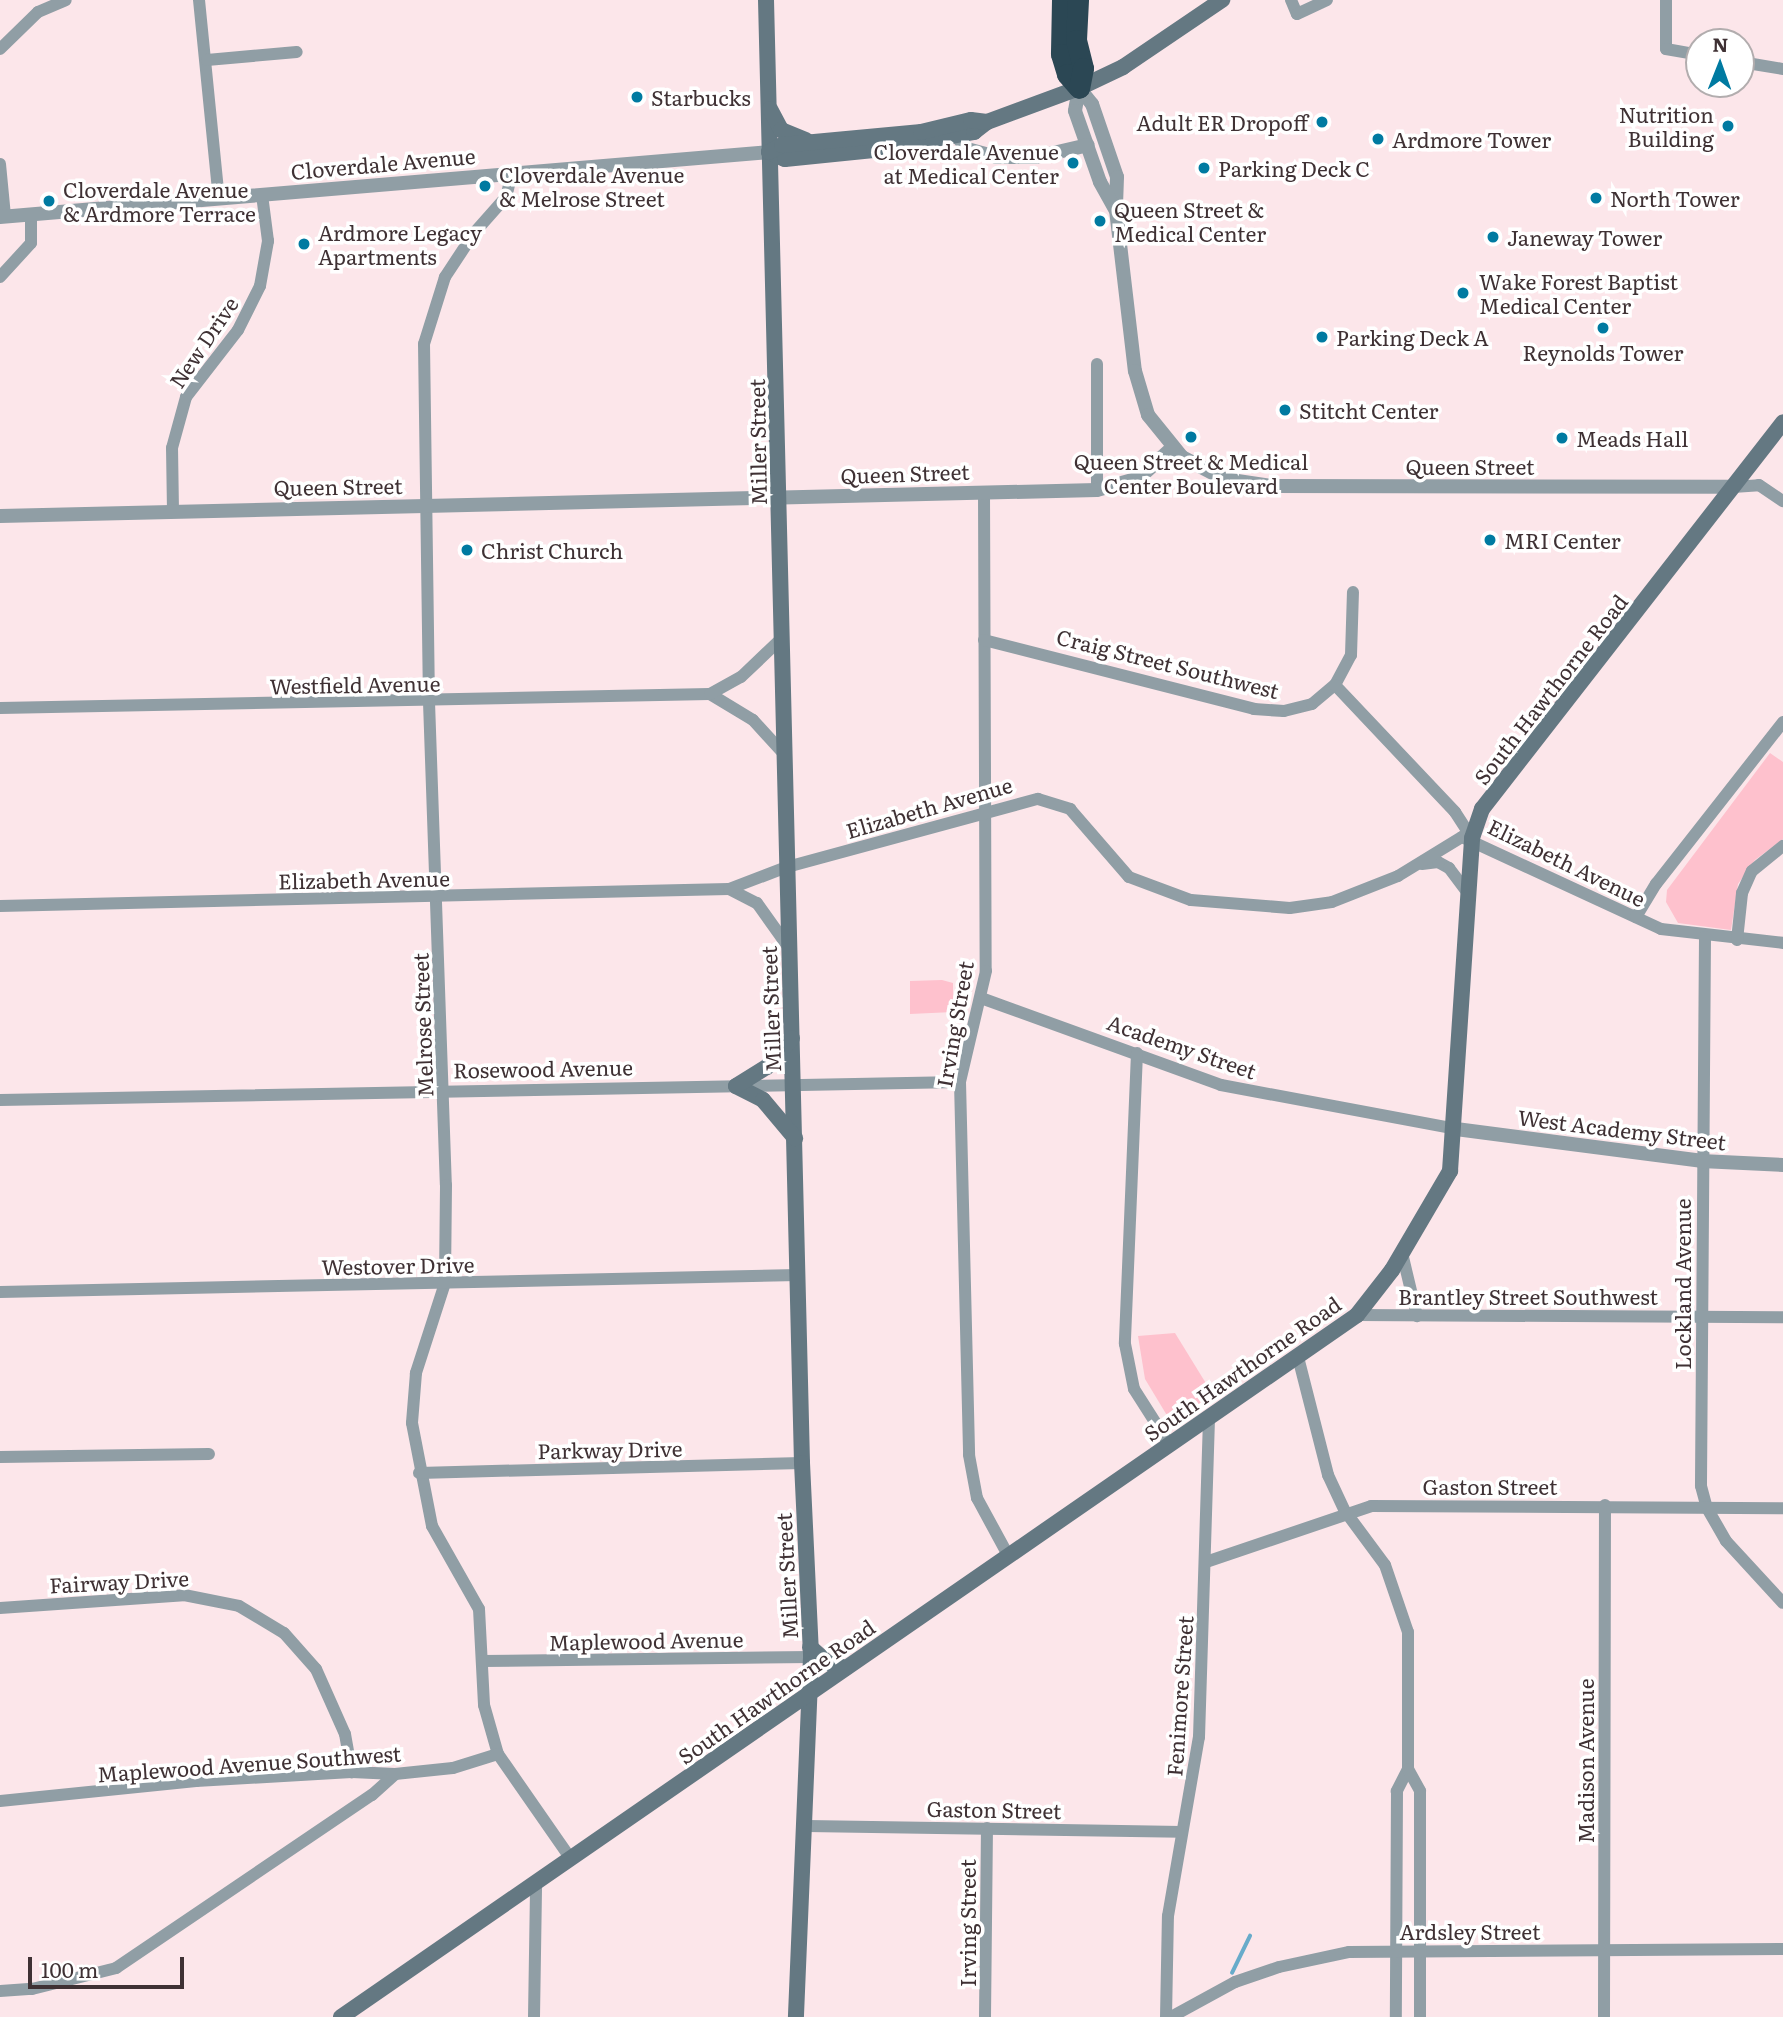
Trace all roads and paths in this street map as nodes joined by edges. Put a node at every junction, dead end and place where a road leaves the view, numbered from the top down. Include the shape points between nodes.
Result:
1 (66, 0) edge
2 (201, 0) edge
3 (765, 0) edge
4 (1062, 0) edge
5 (1079, 0) edge
6 (1221, 0) edge
7 (1237, 0) edge
8 (1291, 0) edge
9 (1327, 0) edge
10 (1666, 0) edge
11 (0, 49) edge
12 (297, 52) dead end
13 (1685, 52) edge
14 (207, 60) junction
15 (1755, 64) edge
16 (1783, 69) edge
17 (1079, 88) junction
18 (768, 102) junction
19 (987, 122) junction
20 (958, 137) junction
21 (812, 142) junction
22 (1088, 145) junction
23 (769, 152) junction
24 (0, 164) edge
25 (512, 172) junction
26 (262, 195) junction
27 (219, 199) junction
28 (1116, 210) junction
29 (31, 215) junction
30 (3, 217) edge
31 (0, 277) edge
32 (1097, 364) dead end
33 (1783, 422) edge
34 (1172, 447) junction
35 (1733, 487) junction
36 (1097, 490) junction
37 (984, 492) junction
38 (780, 498) junction
39 (1783, 501) edge
40 (425, 505) junction
41 (173, 511) junction
42 (0, 516) edge
43 (1353, 592) dead end
44 (783, 637) junction
45 (984, 640) junction
46 (1335, 685) junction
47 (710, 694) junction
48 (429, 702) junction
49 (0, 708) edge
50 (1783, 722) edge
51 (785, 755) junction
52 (986, 812) junction
53 (1472, 838) junction
54 (1783, 846) edge
55 (1418, 864) junction
56 (787, 867) junction
57 (729, 889) junction
58 (436, 896) junction
59 (1469, 896) junction
60 (0, 906) edge
61 (1636, 917) junction
62 (1704, 937) junction
63 (1737, 940) junction
64 (1783, 943) edge
65 (789, 949) junction
66 (981, 998) junction
67 (792, 1038) junction
68 (1137, 1053) junction
69 (960, 1082) junction
70 (793, 1085) junction
71 (736, 1086) junction
72 (444, 1089) junction
73 (0, 1100) edge
74 (1456, 1129) junction
75 (795, 1139) junction
76 (1702, 1161) junction
77 (1783, 1165) edge
78 (1402, 1253) junction
79 (797, 1275) junction
80 (445, 1283) junction
81 (0, 1292) edge
82 (1357, 1315) junction
83 (1417, 1315) junction
84 (1701, 1316) junction
85 (1783, 1317) edge
86 (1298, 1357) junction
87 (1209, 1417) junction
88 (1169, 1444) junction
89 (209, 1454) dead end
90 (0, 1457) edge
91 (802, 1463) junction
92 (419, 1473) junction
93 (1605, 1505) junction
94 (1707, 1508) junction
95 (1783, 1508) edge
96 (1345, 1511) junction
97 (1008, 1555) junction
98 (1206, 1562) junction
99 (1783, 1603) edge
100 (0, 1608) edge
101 (810, 1652) junction
102 (482, 1661) junction
103 (845, 1668) junction
104 (811, 1692) junction
105 (777, 1716) junction
106 (810, 1729) junction
107 (498, 1754) junction
108 (1408, 1769) junction
109 (352, 1772) junction
110 (395, 1774) junction
111 (0, 1801) edge
112 (807, 1826) junction
113 (987, 1828) junction
114 (1181, 1832) junction
115 (571, 1858) junction
116 (536, 1883) junction
117 (1783, 1949) edge
118 (1605, 1950) junction
119 (1395, 1951) junction
120 (1420, 1951) junction
121 (0, 1991) edge
122 (341, 2017) edge
123 (534, 2017) edge
124 (796, 2017) edge
125 (985, 2017) edge
126 (1168, 2017) edge
127 (1396, 2017) edge
128 (1420, 2017) edge
129 (1604, 2017) edge

1 - 11 street via 37,12
2 - 14 street
3 - 18 main road, Miller Street
4 - 17 highway via 1061,54 1067,74
5 - 17 highway via 1076,40 1083,68
6 - 7 main road
6 - 17 main road, Cloverdale Avenue via 1142,56
8 - 9 street via 1297,14
10 - 13 street via 1666,49
12 - 14 street
14 - 27 street
15 - 16 street
17 - 19 main road, Cloverdale Avenue
17 - 22 street via 1075,111
17 - 28 street via 1092,104 1113,160
18 - 21 main road via 781,130
18 - 23 main road, Miller Street
19 - 20 main road, Cloverdale Avenue
19 - 21 main road, Cloverdale Avenue via 971,120 921,132
20 - 22 street via 967,149 996,157 1036,157
20 - 23 main road, Cloverdale Avenue via 785,159
21 - 23 main road, Cloverdale Avenue
22 - 28 street via 1100,182
23 - 25 street, Cloverdale Avenue
23 - 38 main road, Miller Street
24 - 30 street
25 - 26 street, Cloverdale Avenue
25 - 40 street, Melrose Street via 506,197 457,257 429,316 423,368
26 - 27 street, Cloverdale Avenue
26 - 41 street, New Drive via 268,241 260,286 238,330 186,397 172,448
27 - 29 street, Cloverdale Avenue
28 - 34 street via 1135,371 1148,415
29 - 30 street, Cloverdale Avenue
29 - 31 street via 31,243
32 - 36 street
33 - 35 main road, South Hawthorne Road
34 - 35 street, Queen Street via 1224,479 1272,486
34 - 36 street, Queen Street via 1139,478
35 - 39 street, Queen Street via 1759,485
35 - 53 main road, South Hawthorne Road via 1491,796
36 - 37 street, Queen Street
37 - 38 street, Queen Street
37 - 45 street, Irving Street
38 - 40 street, Queen Street
38 - 44 main road, Miller Street
40 - 41 street, Queen Street
40 - 48 street, Melrose Street
41 - 42 street, Queen Street
43 - 46 street, Craig Street Southwest via 1351,652
44 - 47 street, Westfield Avenue via 741,677
44 - 51 main road, Miller Street
45 - 46 street, Craig Street Southwest via 1272,712 1303,708
45 - 52 street, Irving Street
46 - 53 street via 1455,812
47 - 48 street, Westfield Avenue
47 - 51 street via 753,720
48 - 49 street, Westfield Avenue
48 - 58 street, Melrose Street
50 - 61 street via 1656,884
51 - 56 main road, Miller Street
52 - 55 street, Elizabeth Avenue via 1029,799 1062,804 1129,877 1168,894 1214,904 1314,906 1360,894
52 - 56 street, Elizabeth Avenue
52 - 66 street, Irving Street via 986,971
53 - 55 street, Elizabeth Avenue via 1453,841
53 - 59 main road, South Hawthorne Road
53 - 61 street, Elizabeth Avenue
54 - 63 street via 1752,871 1742,894
55 - 59 street via 1437,862 1449,868
56 - 57 street, Elizabeth Avenue
56 - 65 main road, Miller Street
57 - 58 street, Elizabeth Avenue
57 - 65 street, Elizabeth Avenue via 757,902
58 - 60 street, Elizabeth Avenue
58 - 72 street, Melrose Street
59 - 74 main road, South Hawthorne Road
61 - 62 street, Elizabeth Avenue via 1661,929
62 - 63 street, Elizabeth Avenue
62 - 76 street, Lockland Avenue
63 - 64 street, Elizabeth Avenue
65 - 67 main road, Miller Street
66 - 68 street, Academy Street
66 - 69 street, Irving Street
67 - 70 main road, Miller Street
67 - 71 main road via 767,1067
68 - 74 street, Academy Street via 1256,1093
68 - 88 street via 1125,1344 1134,1389
69 - 70 street, Rosewood Avenue
69 - 97 street, Irving Street via 969,1455 977,1498
70 - 71 street, Rosewood Avenue
70 - 75 main road, Miller Street
71 - 72 street, Rosewood Avenue
71 - 75 main road via 763,1100
72 - 73 street, Rosewood Avenue
72 - 80 street, Melrose Street
74 - 76 street, West Academy Street
74 - 78 main road, South Hawthorne Road via 1446,1182
75 - 79 main road, Miller Street
76 - 77 street, West Academy Street
76 - 84 street, Lockland Avenue
78 - 82 main road, South Hawthorne Road
78 - 83 street
79 - 80 street, Westover Drive
79 - 91 main road, Miller Street
80 - 81 street, Westover Drive
80 - 92 street, Melrose Street via 423,1348 413,1397
82 - 83 street, Brantley Street Southwest
82 - 86 main road, South Hawthorne Road
83 - 84 street, Brantley Street Southwest
84 - 85 street, Brantley Street Southwest
84 - 94 street, Lockland Avenue via 1701,1486
86 - 87 main road, South Hawthorne Road
86 - 96 street via 1321,1453
87 - 88 main road, South Hawthorne Road
87 - 98 street, Fenimore Street
88 - 97 main road, South Hawthorne Road
89 - 90 street
91 - 92 street, Parkway Drive
91 - 101 main road, Miller Street
92 - 102 street, Melrose Street via 432,1526 479,1608
93 - 94 street, Gaston Street
93 - 96 street, Gaston Street via 1371,1506
93 - 118 street, Madison Avenue
94 - 95 street, Gaston Street
94 - 99 street, Lockland Avenue via 1726,1541
96 - 98 street, Gaston Street
96 - 108 street via 1385,1565 1402,1609 1410,1651
97 - 103 main road, South Hawthorne Road
98 - 114 street, Fenimore Street via 1199,1737
100 - 109 street, Fairway Drive via 184,1595 239,1606 284,1633 316,1669 342,1725
101 - 102 street, Maplewood Avenue
101 - 103 main road
101 - 104 main road, Miller Street
102 - 107 street, Melrose Street via 484,1705
103 - 104 main road, South Hawthorne Road
104 - 105 main road, South Hawthorne Road
104 - 106 main road, Miller Street
105 - 106 main road
105 - 115 main road, South Hawthorne Road
106 - 112 main road, Miller Street
107 - 110 street, Maplewood Avenue Southwest via 453,1768
107 - 115 street, Melrose Street
108 - 119 street via 1397,1791
108 - 120 street via 1420,1791
109 - 110 street, Maplewood Avenue Southwest
109 - 111 street, Maplewood Avenue Southwest
110 - 121 street via 372,1795 116,1968 32,1989
112 - 113 street, Gaston Street
112 - 124 main road, Miller Street
113 - 114 street, Gaston Street
113 - 125 street, Irving Street
114 - 126 street, Fenimore Street via 1166,1933
115 - 116 main road, South Hawthorne Road
116 - 122 main road, South Hawthorne Road
116 - 123 street
117 - 118 street, Ardsley Street
118 - 120 street, Ardsley Street
118 - 129 street, Madison Avenue
119 - 120 street, Ardsley Street
119 - 126 street, Ardsley Street via 1349,1952 1279,1967 1235,1982
119 - 127 street
120 - 128 street

